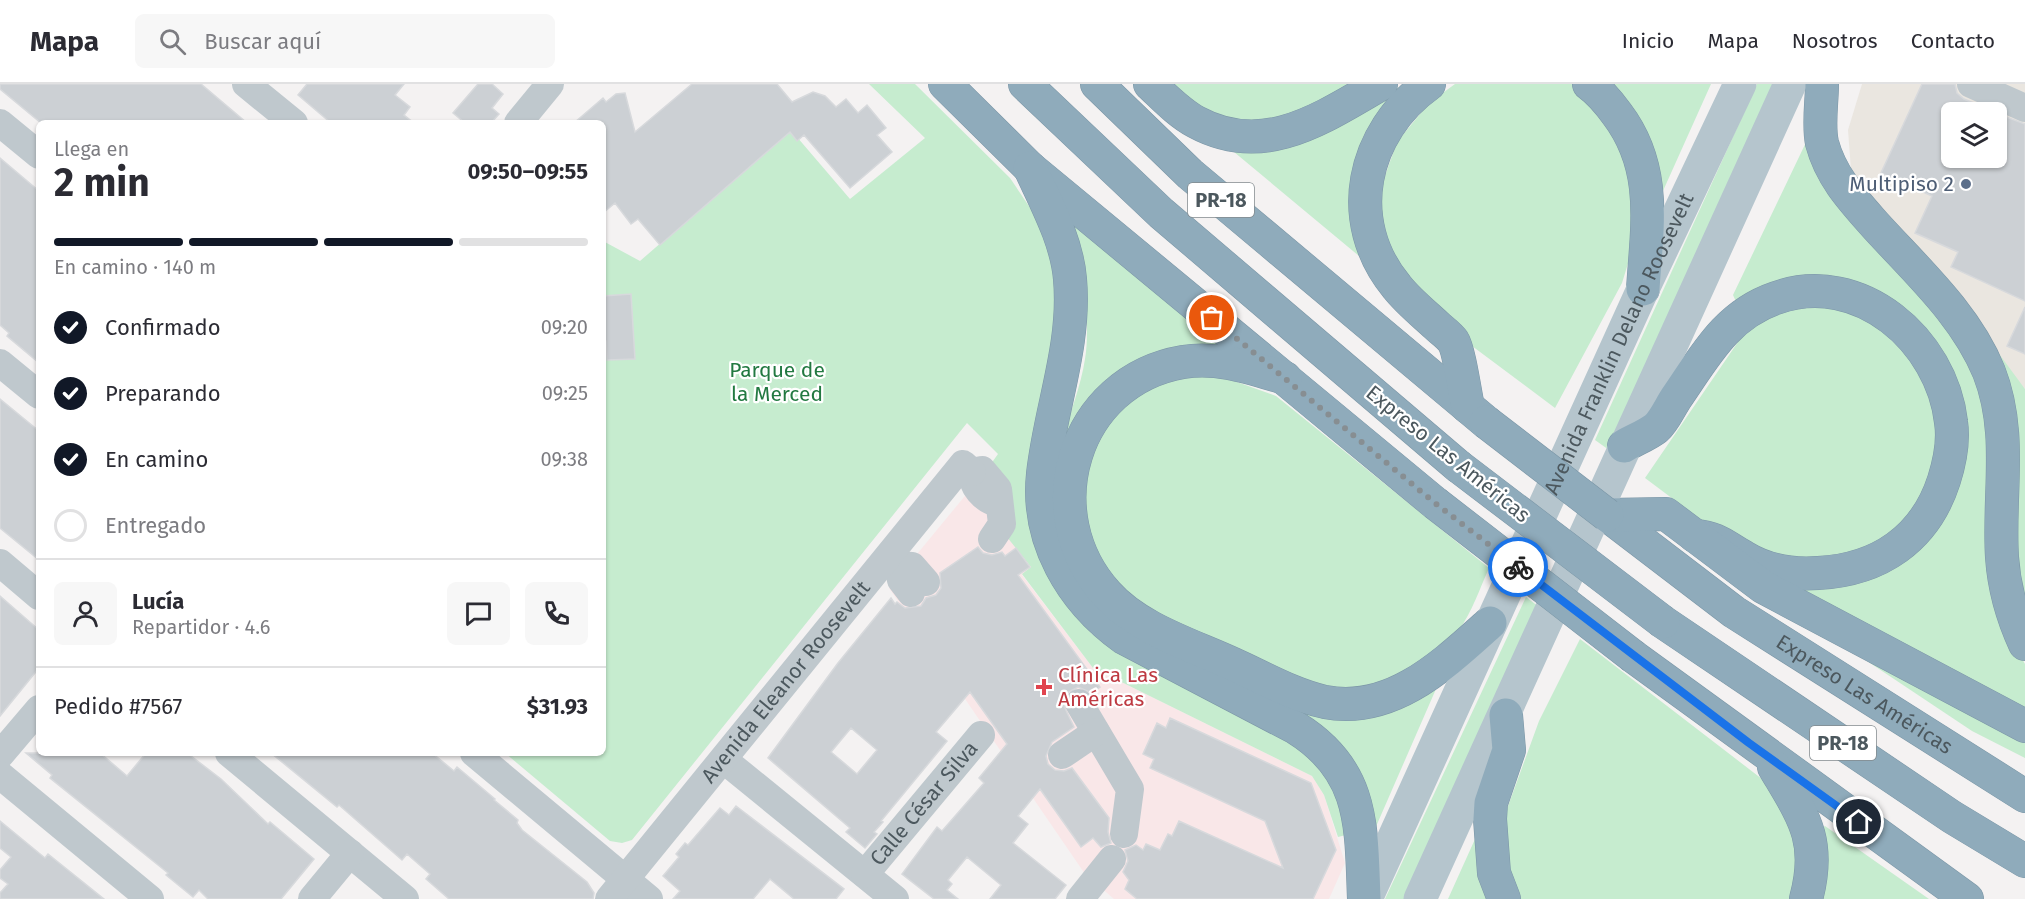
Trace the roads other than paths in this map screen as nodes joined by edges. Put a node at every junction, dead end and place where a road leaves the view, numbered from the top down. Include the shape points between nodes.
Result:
1 (246, 84) edge
2 (945, 84) edge
3 (1025, 84) edge
4 (1096, 84) edge
5 (1150, 84) edge
6 (1381, 84) edge
7 (1429, 84) edge
8 (1589, 84) edge
9 (1740, 84) edge
10 (1822, 84) edge
11 (1971, 84) edge
12 (541, 87) edge
13 (1790, 88) edge
14 (2025, 108) edge
15 (290, 120) edge
16 (520, 120) edge
17 (0, 123) edge
18 (36, 153) edge
19 (1030, 168) junction
20 (1643, 289) junction
21 (0, 363) edge
22 (1285, 378) junction
23 (36, 393) edge
24 (1477, 415) junction
25 (1624, 446) junction
26 (1606, 515) junction
27 (992, 539) dead end
28 (1707, 540) junction
29 (893, 561) junction
30 (0, 563) edge
31 (919, 588) dead end
32 (36, 593) edge
33 (1490, 623) junction
34 (2025, 644) edge
35 (1079, 703) dead end
36 (36, 713) edge
37 (1506, 716) junction
38 (2025, 726) edge
39 (1096, 732) junction
40 (981, 735) dead end
41 (0, 755) edge
42 (1062, 755) dead end
43 (233, 756) edge
44 (477, 756) edge
45 (1768, 757) junction
46 (724, 760) junction
47 (0, 775) edge
48 (2025, 796) edge
49 (1124, 834) dead end
50 (350, 853) junction
51 (1112, 859) dead end
52 (2025, 861) edge
53 (865, 874) junction
54 (617, 889) edge
55 (1087, 891) edge
56 (150, 899) edge
57 (312, 899) edge
58 (405, 899) edge
59 (649, 899) edge
60 (895, 899) edge
61 (1365, 899) edge
62 (1420, 899) edge
63 (1504, 899) edge
64 (1806, 899) edge
65 (1967, 899) edge

1 - 15 street
2 - 19 highway
3 - 52 highway, Expreso Las Américas / PR-18, bridge via 1161,213 1458,466 1663,622 1952,817
4 - 24 highway, Expreso Las Américas / PR-18 via 1190,174
5 - 6 highway via 1196,122 1245,138 1263,137 1315,122
7 - 24 highway via 1397,112 1381,134 1366,179 1368,227 1380,262 1397,288 1453,341
8 - 20 highway via 1630,131 1644,166 1648,204
9 - 20 main road, Avenida Franklin Delano Roosevelt
10 - 34 highway via 1822,140 1831,168 1846,193 1960,320 1989,373 2004,439 2002,556 2006,589
11 - 14 street
12 - 16 street
13 - 25 main road
17 - 18 street
19 - 22 highway
19 - 61 highway via 1062,242 1070,279 1066,352 1043,475 1048,538 1058,564 1104,624 1296,729 1332,757 1345,777 1360,818
20 - 33 main road, Avenida Franklin Delano Roosevelt
21 - 23 street
22 - 33 highway via 1217,360 1185,361 1142,374 1107,399 1079,447 1070,493 1075,539 1102,589 1119,607 1150,625 1296,693 1325,702 1348,704 1397,694 1440,667
22 - 45 highway, bridge via 1435,503
24 - 26 highway, Expreso Las Américas / PR-18, bridge
25 - 28 highway via 1656,428 1715,342 1741,314 1778,297 1814,292 1849,296 1871,304 1910,333 1930,361 1951,421 1952,442 1948,468 1932,512 1910,538 1877,559 1845,570 1819,573 1774,570
25 - 37 main road
26 - 28 highway via 1666,514
26 - 48 highway, Expreso Las Américas / PR-18 via 1734,612
27 - 29 street, Avenida Eleanor Roosevelt via 1002,524 998,489 981,470 967,468
28 - 38 highway via 1763,587
29 - 31 street via 912,566
29 - 46 street, Avenida Eleanor Roosevelt
30 - 32 street
33 - 61 main road, Avenida Franklin Delano Roosevelt
35 - 39 street
36 - 41 street
37 - 62 main road
37 - 63 highway via 1509,750 1491,803 1490,819 1494,873
39 - 42 street
39 - 49 street via 1130,789
40 - 53 street, Calle César Silva
43 - 50 street
44 - 54 street
45 - 64 highway via 1800,810 1812,845 1813,866
45 - 65 highway
46 - 53 street
46 - 54 street, Avenida Eleanor Roosevelt
47 - 56 street
50 - 57 street
50 - 58 street
51 - 55 street
53 - 60 street
54 - 59 street

